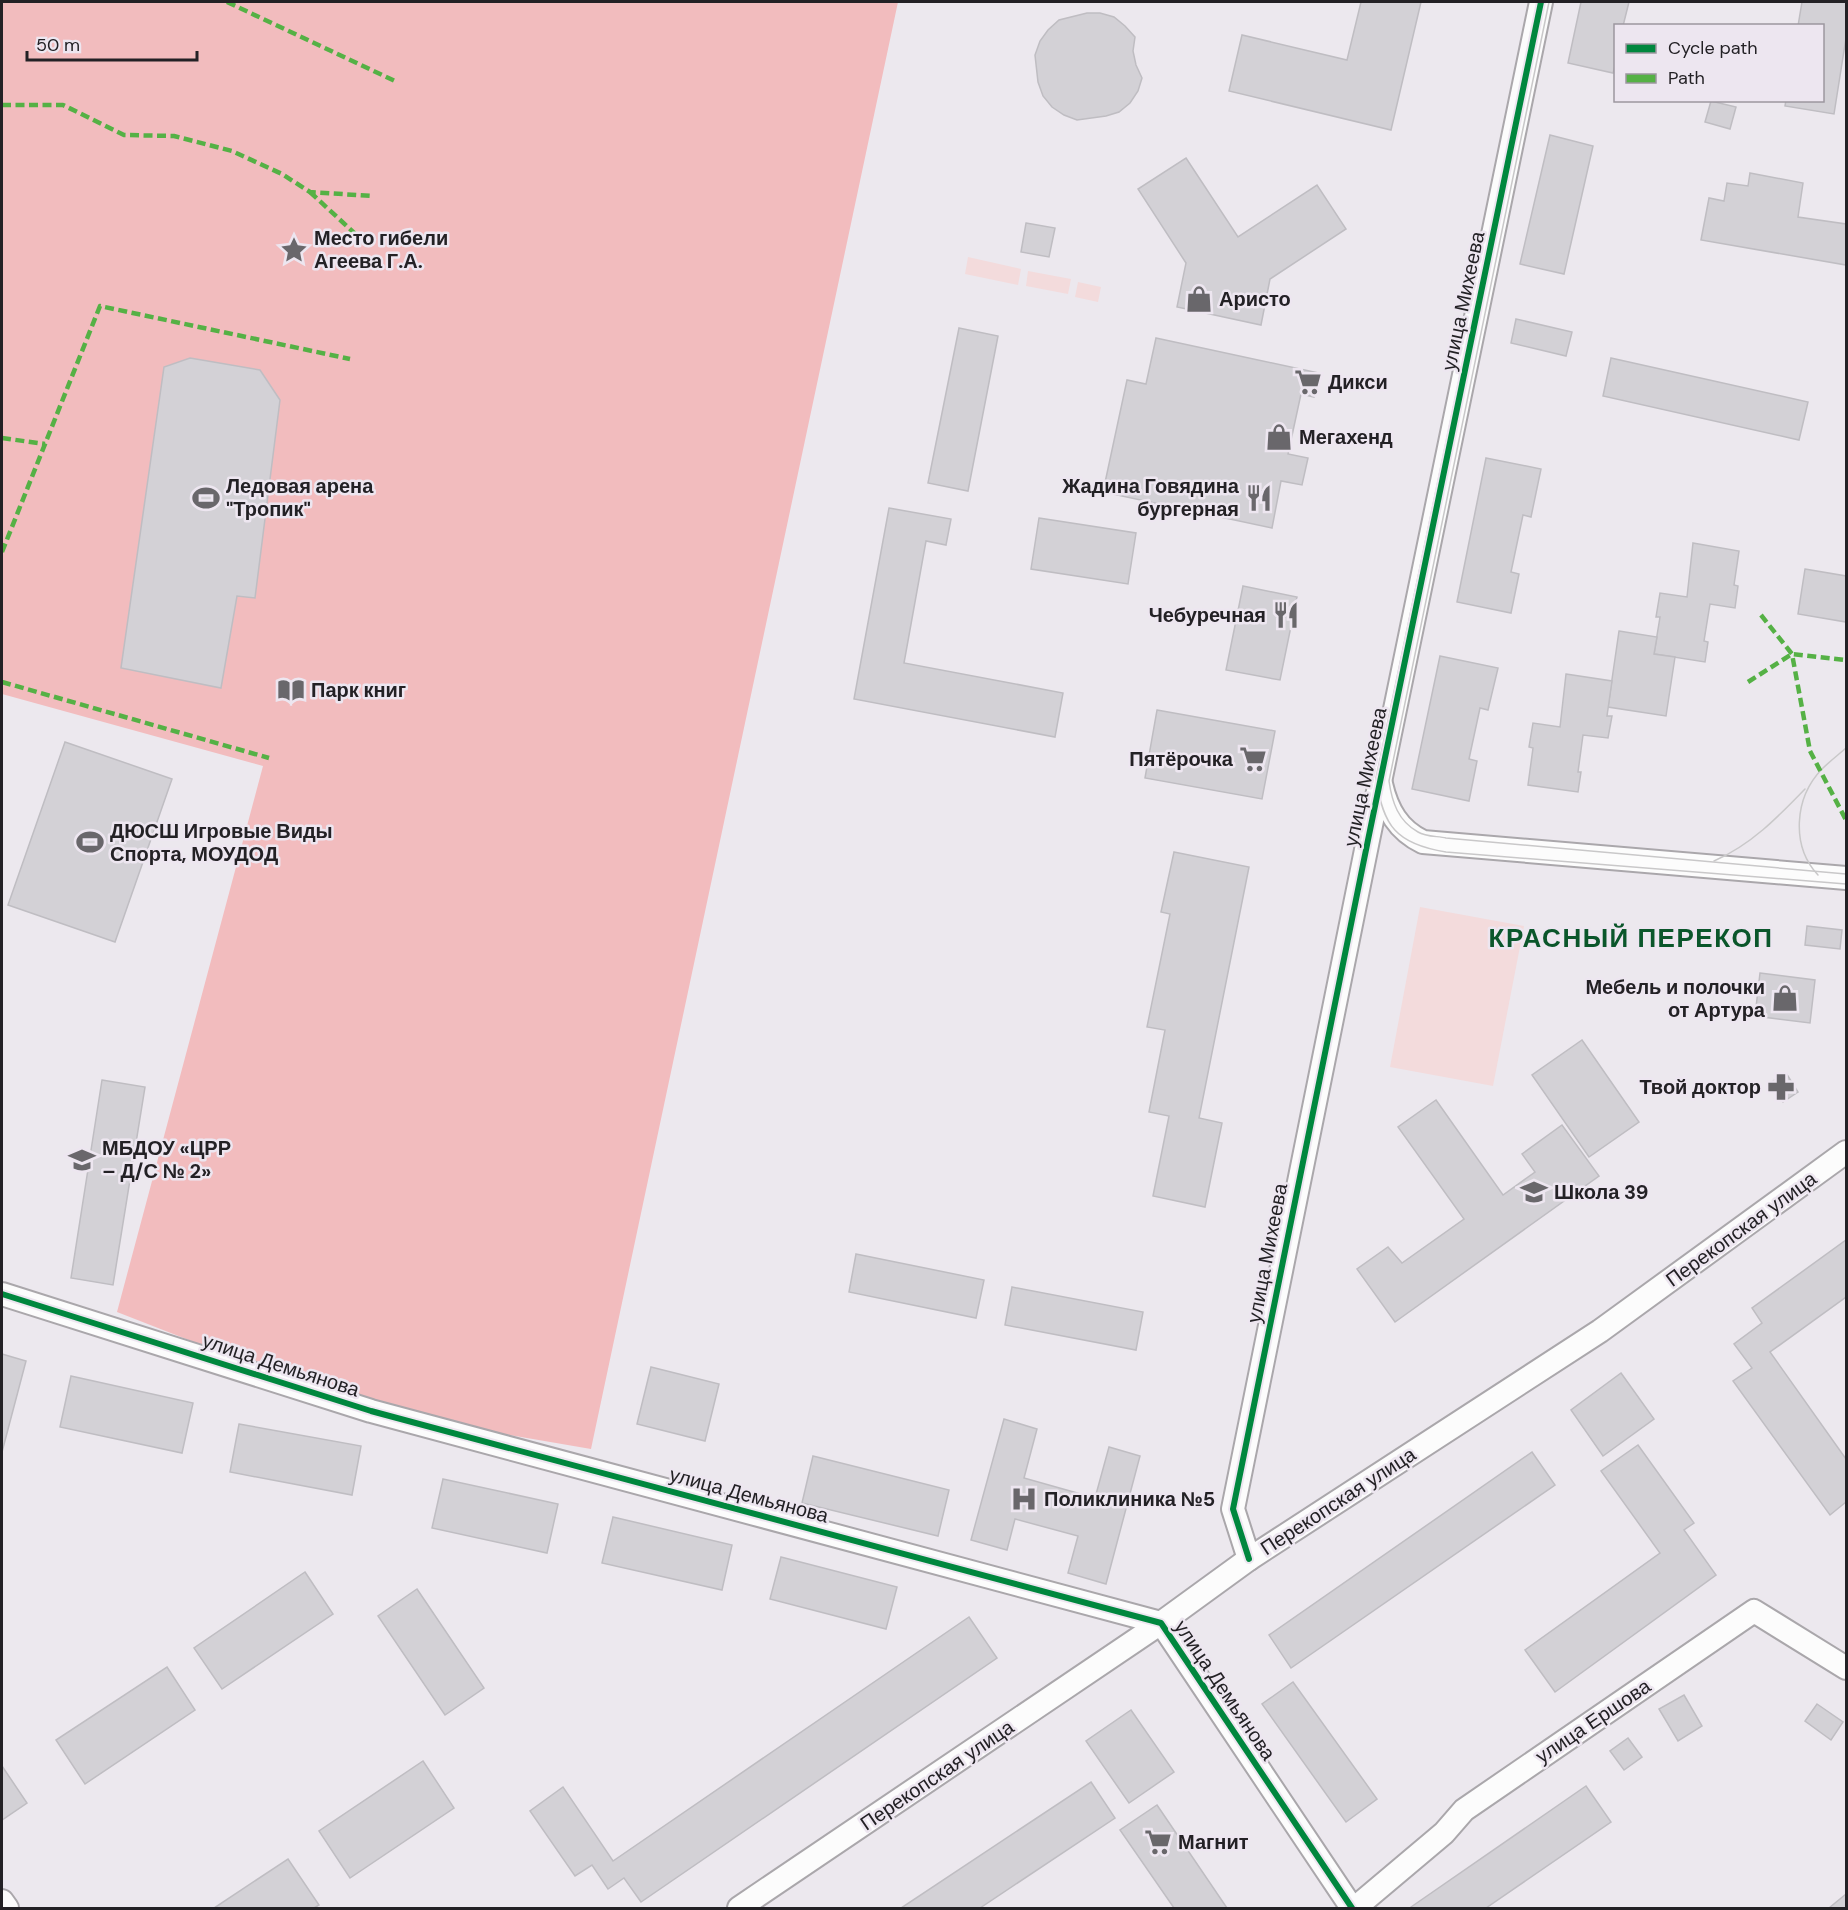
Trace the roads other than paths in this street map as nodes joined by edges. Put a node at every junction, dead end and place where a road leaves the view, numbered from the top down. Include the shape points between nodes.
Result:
1 (1541, 2) edge
2 (1380, 781) junction
3 (1846, 878) edge
4 (1846, 1152) edge
5 (2, 1294) edge
6 (1249, 1559) junction
7 (1161, 1623) junction
8 (1846, 1668) edge
9 (2, 1900) edge
10 (7, 1908) edge
11 (739, 1908) edge
12 (1354, 1908) edge

1 - 2 street, улица Михеева
2 - 3 street via 1390,813 1402,828 1423,842
2 - 6 street, улица Михеева via 1233,1509
4 - 6 street, Перекопская улица via 1600,1331
5 - 7 street, улица Демьянова via 371,1411
6 - 7 street, Перекопская улица
7 - 11 street, Перекопская улица
7 - 12 street, улица Демьянова
8 - 12 street, улица Ершова via 1754,1611 1464,1810 1444,1833
9 - 10 street

